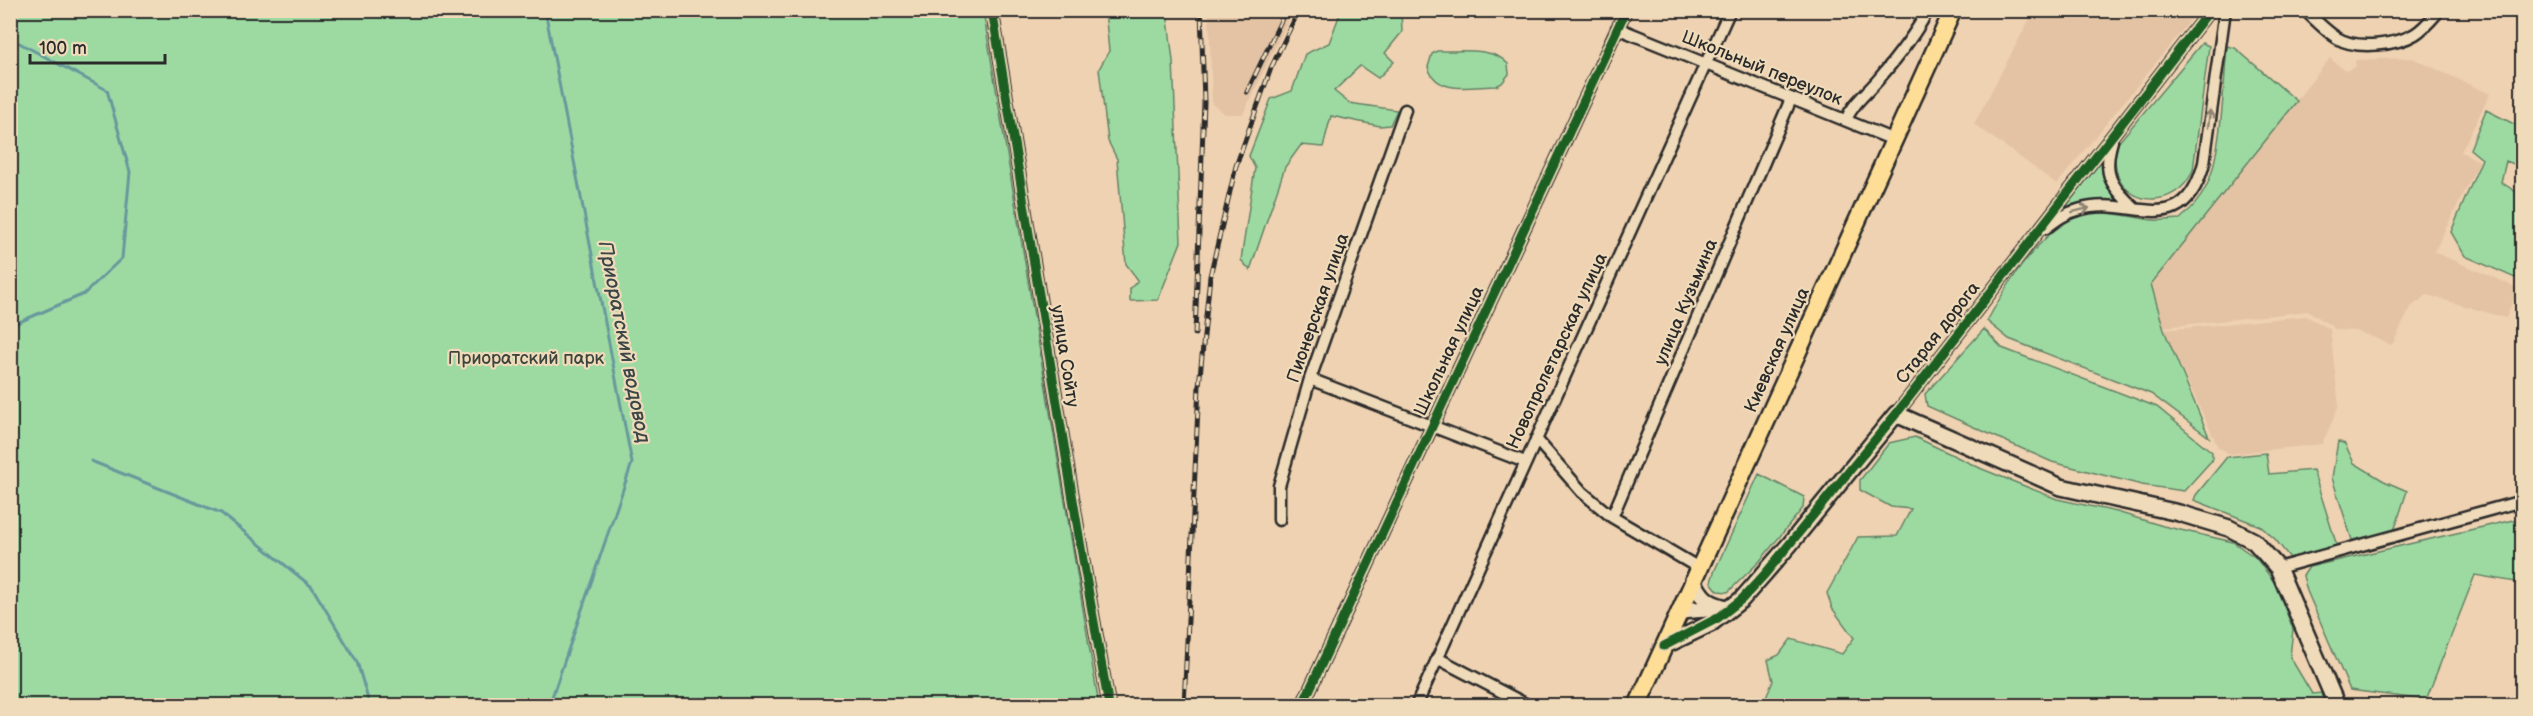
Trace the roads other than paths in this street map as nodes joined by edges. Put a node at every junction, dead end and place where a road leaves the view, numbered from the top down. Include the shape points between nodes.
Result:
1 (992, 10) edge
2 (1626, 10) edge
3 (1730, 10) edge
4 (1928, 10) edge
5 (1953, 10) edge
6 (2210, 10) edge
7 (2225, 10) edge
8 (2305, 10) edge
9 (2436, 14) dead end
10 (1617, 28) junction
11 (1706, 64) junction
12 (1791, 99) junction
13 (1405, 110) dead end
14 (1846, 120) junction
15 (2114, 135) junction
16 (1894, 140) junction
17 (2134, 208) junction
18 (2031, 240) junction
19 (1310, 379) junction
20 (1896, 414) junction
21 (1433, 425) junction
22 (1536, 439) junction
23 (1525, 462) junction
24 (2523, 501) edge
25 (1612, 517) junction
26 (1279, 520) dead end
27 (2278, 568) junction
28 (1696, 574) junction
29 (1732, 608) junction
30 (1680, 611) junction
31 (1710, 624) junction
32 (1664, 646) junction
33 (1437, 658) junction
34 (1110, 705) edge
35 (1302, 705) edge
36 (1416, 705) edge
37 (1525, 705) edge
38 (1637, 705) edge
39 (2337, 705) edge

1 - 34 street, улица Сойту
2 - 10 street, Школьная улица
3 - 11 street, Новопролетарская улица
4 - 14 street
5 - 16 main road, Киевская улица
6 - 15 street, Старая дорога
17 -> 7 street, Старая дорога via 2146,212 2177,206 2199,182
8 - 9 street via 2338,39 2364,46 2416,34
10 - 11 street, Школьный переулок
10 - 21 street, Школьная улица
11 - 12 street, Школьный переулок
11 - 22 street, Новопролетарская улица
12 - 14 street, Школьный переулок
12 - 25 street, улица Кузьмина
13 - 19 street, Пионерская улица
14 - 16 street, Школьный переулок
15 - 17 street, Старая дорога via 2108,154 2110,182
15 - 18 street, Старая дорога
16 - 28 main road, Киевская улица
18 -> 17 street, Старая дорога via 2058,218 2078,209
18 - 20 street, Старая дорога
19 - 21 street
19 - 26 street, Пионерская улица via 1279,486
20 - 27 street via 2061,487 2229,528 2254,541
20 - 29 street, Старая дорога via 1765,574
21 - 23 street
21 - 35 street, Школьная улица
22 - 23 street, Новопролетарская улица
22 - 25 street via 1582,492
23 - 33 street, Новопролетарская улица
24 - 27 street
25 - 28 street
27 - 39 street
28 - 29 street via 1703,598
28 - 30 main road, Киевская улица
29 - 30 street
29 - 31 street, Старая дорога
30 - 31 street via 1698,623
30 - 32 main road, Киевская улица
31 - 32 street, Старая дорога
32 - 38 main road, Киевская улица
33 - 36 street, Новопролетарская улица
33 - 37 street

